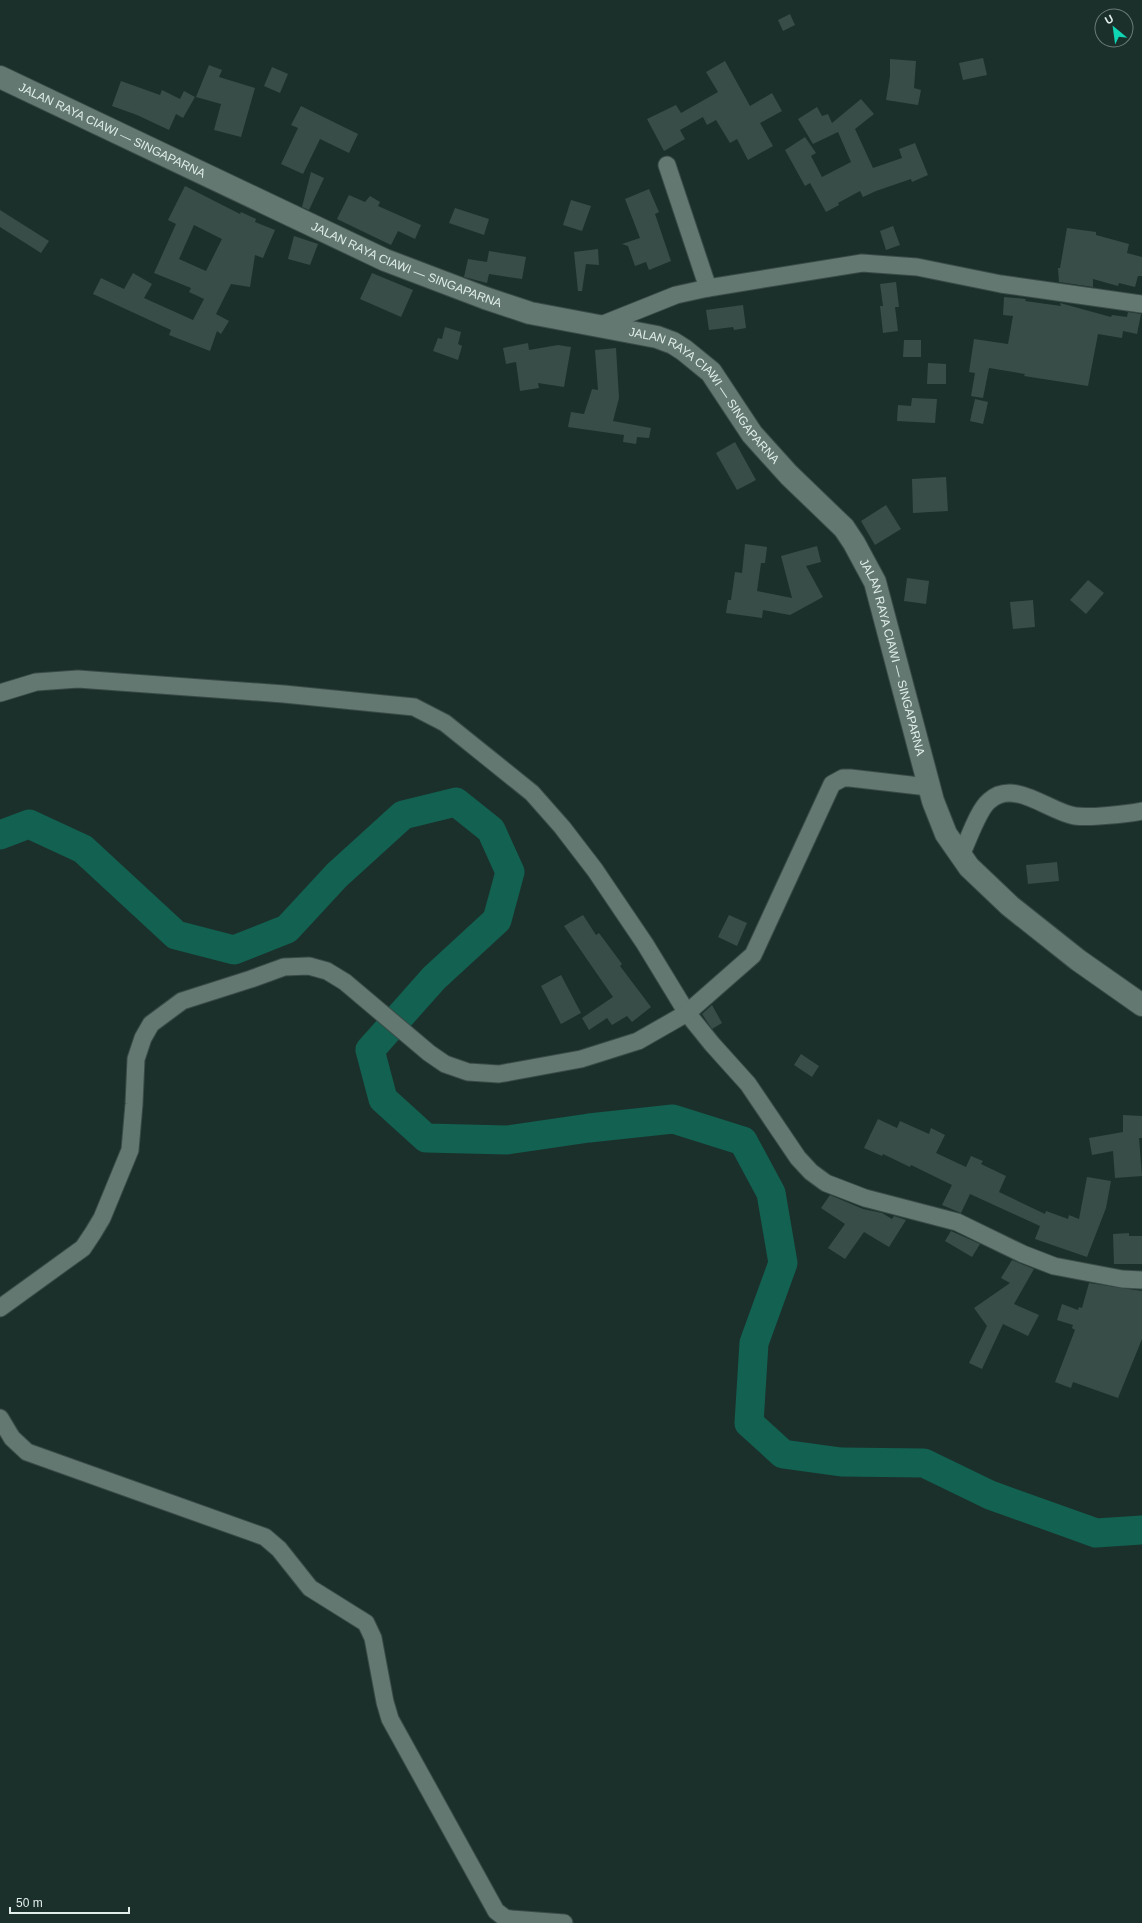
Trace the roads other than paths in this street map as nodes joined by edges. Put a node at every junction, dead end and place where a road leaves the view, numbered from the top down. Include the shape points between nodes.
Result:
1 (0, 77) edge
2 (667, 165) dead end
3 (708, 288) junction
4 (1142, 304) edge
5 (600, 325) junction
6 (0, 693) edge
7 (928, 787) junction
8 (1142, 811) edge
9 (961, 855) junction
10 (1142, 1005) edge
11 (687, 1013) junction
12 (1142, 1280) edge
13 (0, 1308) edge
14 (0, 1418) edge
15 (564, 1923) edge

1 - 5 main road, JALAN RAYA CIAWI — SINGAPARNA via 385,260 530,313
2 - 3 street
3 - 4 street via 862,263 916,267 1001,284
3 - 5 street via 676,295
5 - 7 main road, JALAN RAYA CIAWI — SINGAPARNA via 657,337 696,358 711,372 752,434 789,475 844,528 875,582
6 - 11 street via 36,682 78,679 414,707 445,723 478,748 532,793 557,821 595,870 645,944
7 - 9 main road, JALAN RAYA CIAWI — SINGAPARNA via 946,834
7 - 11 street via 850,778 843,778 832,784 753,955
8 - 9 street via 1074,816 1022,795 995,796 983,807
9 - 10 main road, JALAN RAYA CIAWI — SINGAPARNA via 969,867 1010,906 1078,960
11 - 12 street via 748,1084 798,1158 826,1183 865,1198 957,1222 1054,1266 1122,1279
11 - 13 street via 638,1041 588,1057 499,1074 468,1072 445,1064 345,982 327,971 309,966 284,967 182,1001 151,1024 142,1038 136,1059 130,1150 102,1218 83,1248
14 - 15 street via 12,1438 27,1452 266,1538 279,1549 310,1588 366,1623 373,1638 390,1719 496,1911 511,1920

